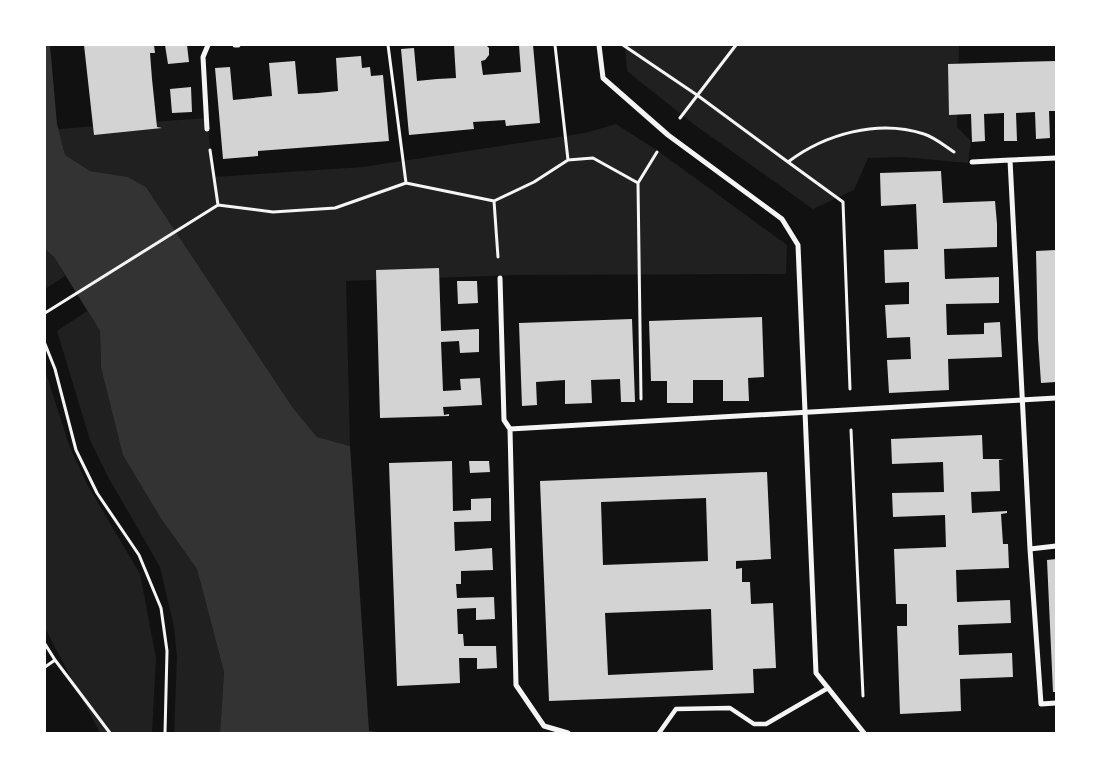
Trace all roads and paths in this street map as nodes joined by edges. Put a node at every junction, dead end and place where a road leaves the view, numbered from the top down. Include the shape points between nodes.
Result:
1 (208, 45) edge
2 (388, 45) edge
3 (555, 45) edge
4 (599, 45) edge
5 (623, 45) edge
6 (736, 45) edge
7 (697, 95) junction
8 (207, 129) joint
9 (668, 135) junction
10 (1056, 158) edge
11 (568, 160) junction
12 (1010, 160) junction
13 (972, 162) joint
14 (406, 183) junction
15 (638, 183) junction
16 (494, 200) junction
17 (218, 204) junction
18 (500, 278) joint
19 (45, 314) edge
20 (45, 344) edge
21 (1056, 398) edge
22 (1021, 400) junction
23 (805, 412) junction
24 (642, 422) junction
25 (510, 430) junction
26 (1056, 546) edge
27 (1030, 549) junction
28 (45, 644) edge
29 (55, 660) junction
30 (45, 666) edge
31 (828, 688) junction
32 (1056, 703) edge
33 (110, 733) edge
34 (165, 733) edge
35 (568, 733) edge
36 (659, 733) edge
37 (864, 733) edge

1 - 8 street via 203,57
2 - 14 path
3 - 11 path
4 - 9 street via 603,78
5 - 7 path
6 - 7 path
7 - 9 path
7 - 13 path via 788,162 803,151 845,134 885,127 925,134
8 - 17 path
9 - 15 path
9 - 23 street via 782,219 798,245
10 - 12 street
11 - 15 path via 593,158
11 - 16 path via 534,182
12 - 13 street
12 - 22 street
14 - 16 path
14 - 17 path via 335,208 273,212
15 - 24 path
16 - 18 path
17 - 19 path
18 - 25 street via 504,420
20 - 34 path via 56,369 76,450 97,493 139,555 161,608 167,651
21 - 22 street
22 - 23 street
22 - 27 street
23 - 24 street
23 - 31 street via 816,673
24 - 25 street
25 - 35 street via 516,685 544,726
26 - 27 street
27 - 32 street via 1041,704
28 - 29 path
29 - 30 path
29 - 33 path
31 - 36 street via 766,724 754,724 730,708 676,709
31 - 37 street

